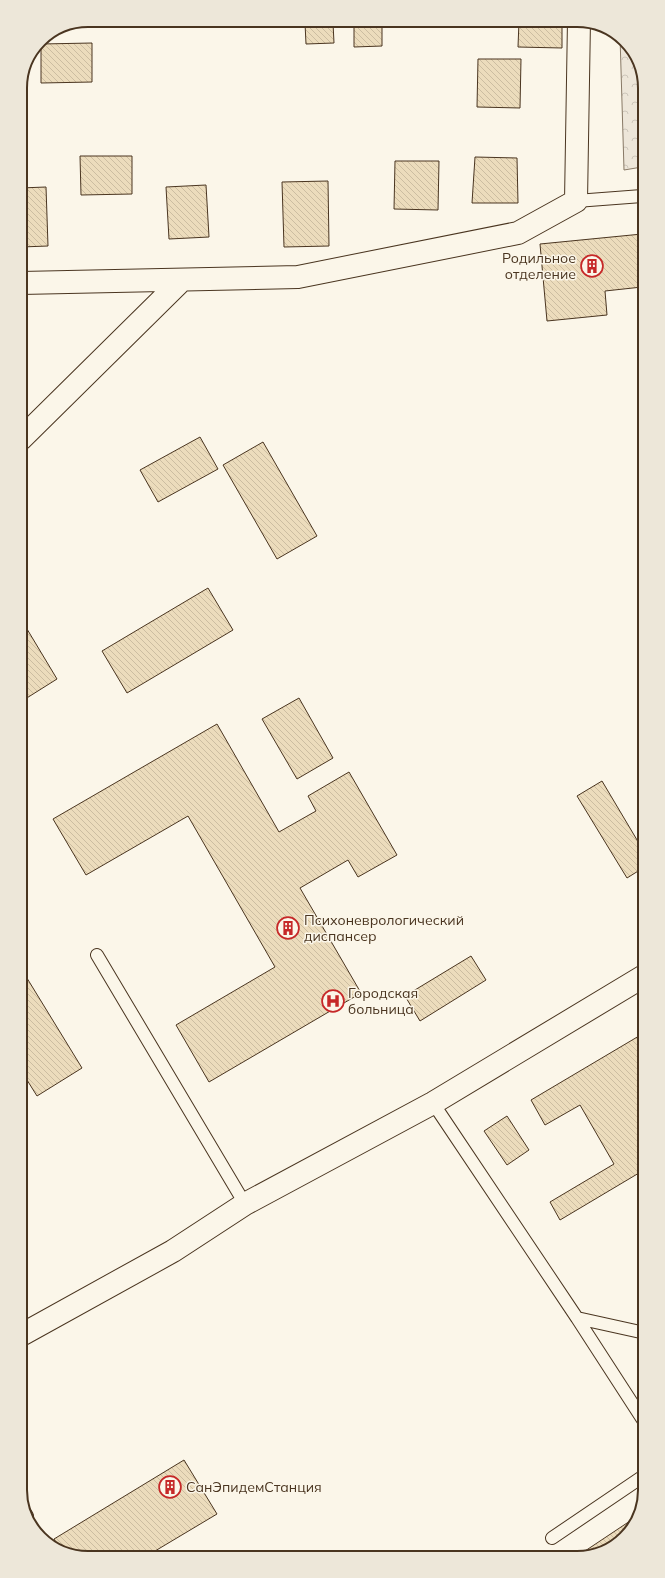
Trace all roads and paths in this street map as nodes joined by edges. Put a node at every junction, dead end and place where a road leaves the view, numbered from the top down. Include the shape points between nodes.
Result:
1 (579, 27) edge
2 (638, 196) edge
3 (576, 201) junction
4 (182, 280) junction
5 (27, 283) edge
6 (27, 433) edge
7 (97, 955) dead end
8 (638, 980) edge
9 (433, 1103) junction
10 (245, 1204) junction
11 (577, 1318) junction
12 (638, 1331) edge
13 (27, 1332) edge
14 (638, 1412) edge
15 (638, 1481) edge
16 (552, 1538) dead end

1 - 3 street
2 - 3 lane
3 - 4 street via 518,234 298,277
4 - 5 street
4 - 6 street
7 - 10 lane
8 - 9 street
9 - 10 street
9 - 11 lane
10 - 13 street via 173,1250
11 - 12 lane
11 - 14 lane
15 - 16 lane

